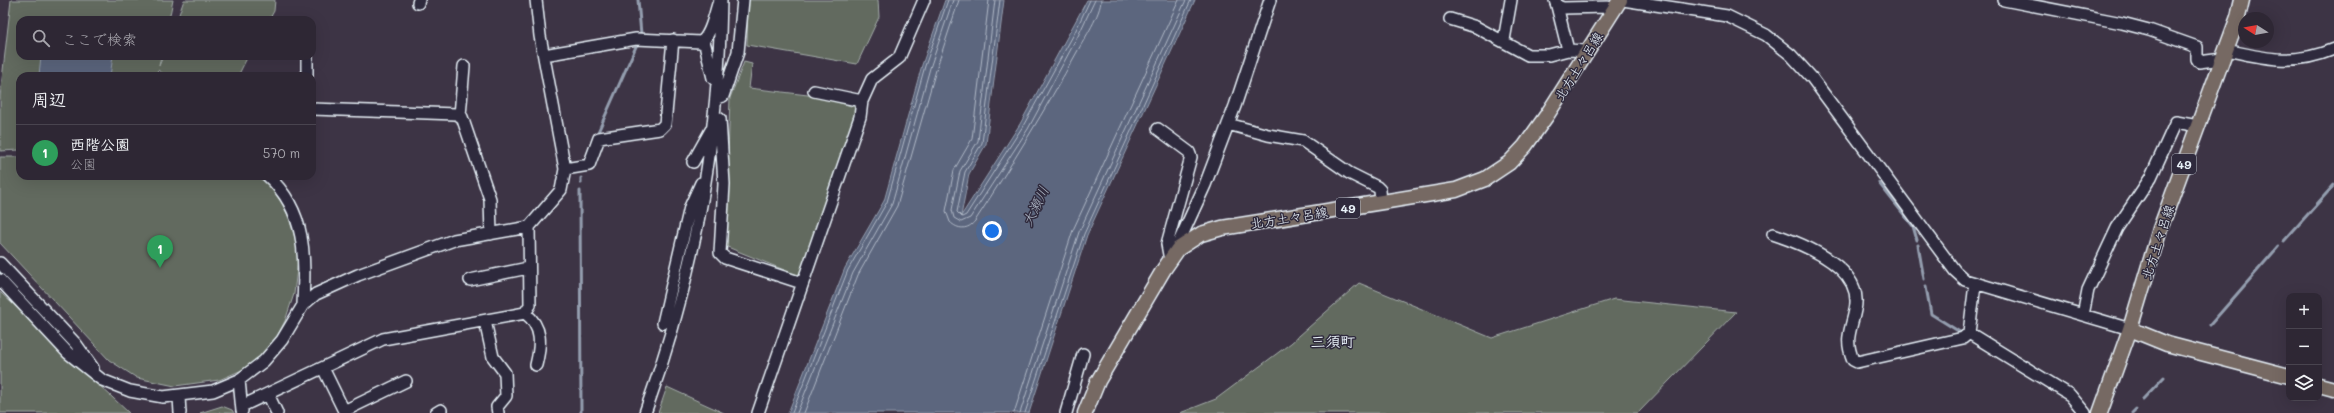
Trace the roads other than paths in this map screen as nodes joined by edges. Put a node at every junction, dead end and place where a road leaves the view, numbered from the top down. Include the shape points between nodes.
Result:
1 (536, 0) edge
2 (720, 0) edge
3 (743, 0) edge
4 (924, 0) edge
5 (1270, 0) edge
6 (1511, 0) edge
7 (2004, 0) edge
8 (2242, 0) edge
9 (1556, 3) edge
10 (1619, 3) edge
11 (1450, 19) dead end
12 (673, 40) junction
13 (1504, 40) junction
14 (701, 42) junction
15 (2334, 49) edge
16 (1568, 50) junction
17 (1588, 51) junction
18 (2224, 54) junction
19 (544, 55) junction
20 (308, 60) edge
21 (464, 66) dead end
22 (307, 72) edge
23 (718, 82) junction
24 (814, 91) dead end
25 (716, 98) junction
26 (862, 101) junction
27 (316, 109) edge
28 (460, 116) junction
29 (714, 120) junction
30 (1228, 124) junction
31 (2198, 126) junction
32 (1158, 129) dead end
33 (693, 162) dead end
34 (565, 169) junction
35 (706, 176) junction
36 (271, 180) edge
37 (1381, 203) junction
38 (529, 227) junction
39 (491, 234) junction
40 (1773, 234) dead end
41 (1174, 255) junction
42 (0, 263) edge
43 (528, 268) junction
44 (470, 280) dead end
45 (1, 282) edge
46 (802, 283) junction
47 (1975, 284) junction
48 (303, 305) junction
49 (525, 313) junction
50 (2083, 315) junction
51 (485, 321) junction
52 (663, 323) dead end
53 (2130, 329) junction
54 (1969, 334) junction
55 (1083, 354) dead end
56 (536, 365) dead end
57 (323, 368) junction
58 (2286, 375) edge
59 (102, 380) junction
60 (239, 380) junction
61 (406, 381) dead end
62 (2322, 386) edge
63 (2334, 390) edge
64 (268, 394) junction
65 (179, 397) junction
66 (242, 410) edge
67 (345, 412) edge
68 (180, 413) edge
69 (277, 413) edge
70 (498, 413) edge
71 (645, 413) edge
72 (758, 413) edge
73 (1066, 413) edge
74 (1084, 413) edge
75 (2085, 413) edge
76 (2100, 413) edge

1 - 19 street
2 - 14 street via 709,31
2 - 23 street
3 - 25 street via 738,52 722,96
4 - 26 street via 899,58 872,79
5 - 30 street
6 - 13 street
7 - 18 street via 2149,30 2197,46 2199,62
8 - 18 main road, 北方土々呂線 / 49
9 - 10 street via 1608,7
9 - 16 street
10 - 17 main road, 北方土々呂線 / 49
10 - 47 street via 1727,16 1766,35 1791,55 1812,78 1955,272
11 - 13 street via 1472,25
12 - 14 street
12 - 19 street via 636,38
12 - 34 street via 665,124 660,129 599,138 589,165
13 - 16 street via 1528,55 1538,56
14 - 23 street via 705,45 713,78
15 - 18 street via 2300,60
16 - 17 street
17 - 37 main road, 北方土々呂線 / 49 via 1534,135 1509,163 1485,179 1456,190
18 - 31 main road, 北方土々呂線 / 49
19 - 34 street
20 - 22 street
21 - 28 street
23 - 25 street
24 - 26 street
25 - 29 street
26 - 46 street via 860,117
27 - 28 street
28 - 39 street via 490,199
29 - 33 street
29 - 35 street
29 - 46 street via 720,119 724,184 720,253 725,258
30 - 37 street via 1308,144 1348,173 1377,187 1380,190
30 - 41 street
31 - 50 street via 2176,122 2151,177 2117,228 2088,290
31 - 53 main road, 北方土々呂線 / 49 via 2160,229
32 - 41 street via 1189,152 1191,157 1166,244
34 - 38 street via 561,190
35 - 52 street via 690,206
35 - 71 street via 694,246 671,338
36 - 48 street via 290,203 302,232
37 - 41 main road, 北方土々呂線 / 49 via 1222,228 1201,234
38 - 39 street
38 - 43 street
39 - 48 street via 454,240 358,275 316,294
40 - 54 street via 1831,261 1844,272 1857,298 1847,346 1853,360 1857,362 1963,338
41 - 74 main road, 北方土々呂線 / 49 via 1098,381
42 - 59 street via 76,344
43 - 44 street
43 - 49 street via 531,286 530,305
45 - 59 street via 68,353
46 - 72 street
47 - 50 street
47 - 54 street
48 - 60 street via 282,340 264,361
49 - 51 street
49 - 56 street via 538,329 541,348
50 - 53 street
51 - 57 street via 383,339
51 - 70 street via 493,357 505,373 506,396 497,407
53 - 58 main road via 2167,344
53 - 76 main road, 北方土々呂線
54 - 75 street via 2070,395
55 - 73 street
57 - 64 street
57 - 67 street
59 - 65 street via 130,391
60 - 65 street via 212,391
60 - 66 street
61 - 67 street
62 - 63 main road
64 - 66 street
64 - 69 street
65 - 68 street

